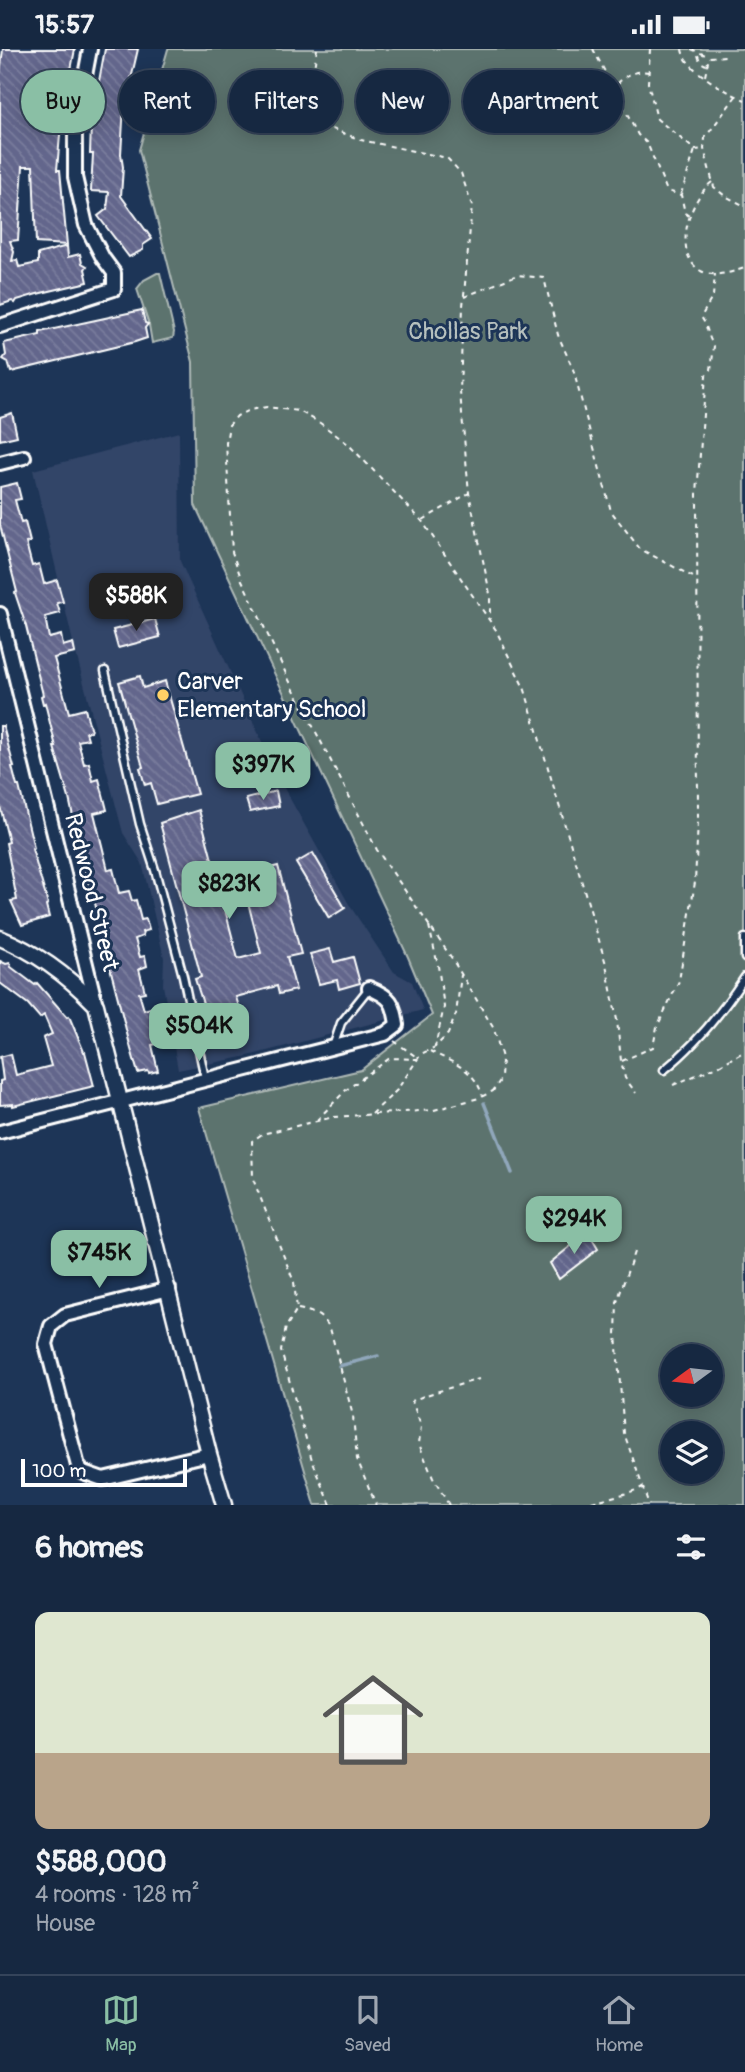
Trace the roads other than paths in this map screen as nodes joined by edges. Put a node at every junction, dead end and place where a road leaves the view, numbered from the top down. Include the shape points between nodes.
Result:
1 (90, 49) edge
2 (0, 326) edge
3 (24, 457) dead end
4 (0, 463) edge
5 (0, 614) edge
6 (105, 671) dead end
7 (0, 938) edge
8 (745, 938) edge
9 (745, 958) edge
10 (745, 977) edge
11 (369, 988) joint
12 (96, 1005) junction
13 (333, 1047) junction
14 (664, 1070) dead end
15 (205, 1078) junction
16 (120, 1101) junction
17 (0, 1132) edge
18 (169, 1289) junction
19 (209, 1454) junction
20 (224, 1505) edge

1 - 2 street via 75,128 75,177 86,225 114,273 114,289
3 - 4 street
5 - 12 street, Redwood Street
6 - 15 lane
7 - 12 street via 58,972
8 - 9 lane
10 - 14 lane via 684,1055
11 - 13 lane via 341,1023
11 - 13 street via 395,1006 397,1025 385,1034
12 - 16 street, Redwood Street
13 - 15 street
15 - 16 street
16 - 17 street
16 - 18 street, Redwood Street
18 - 19 street, Redwood Street
18 - 19 street via 65,1315 51,1326 46,1344 83,1472 103,1479
19 - 20 street, Redwood Street

